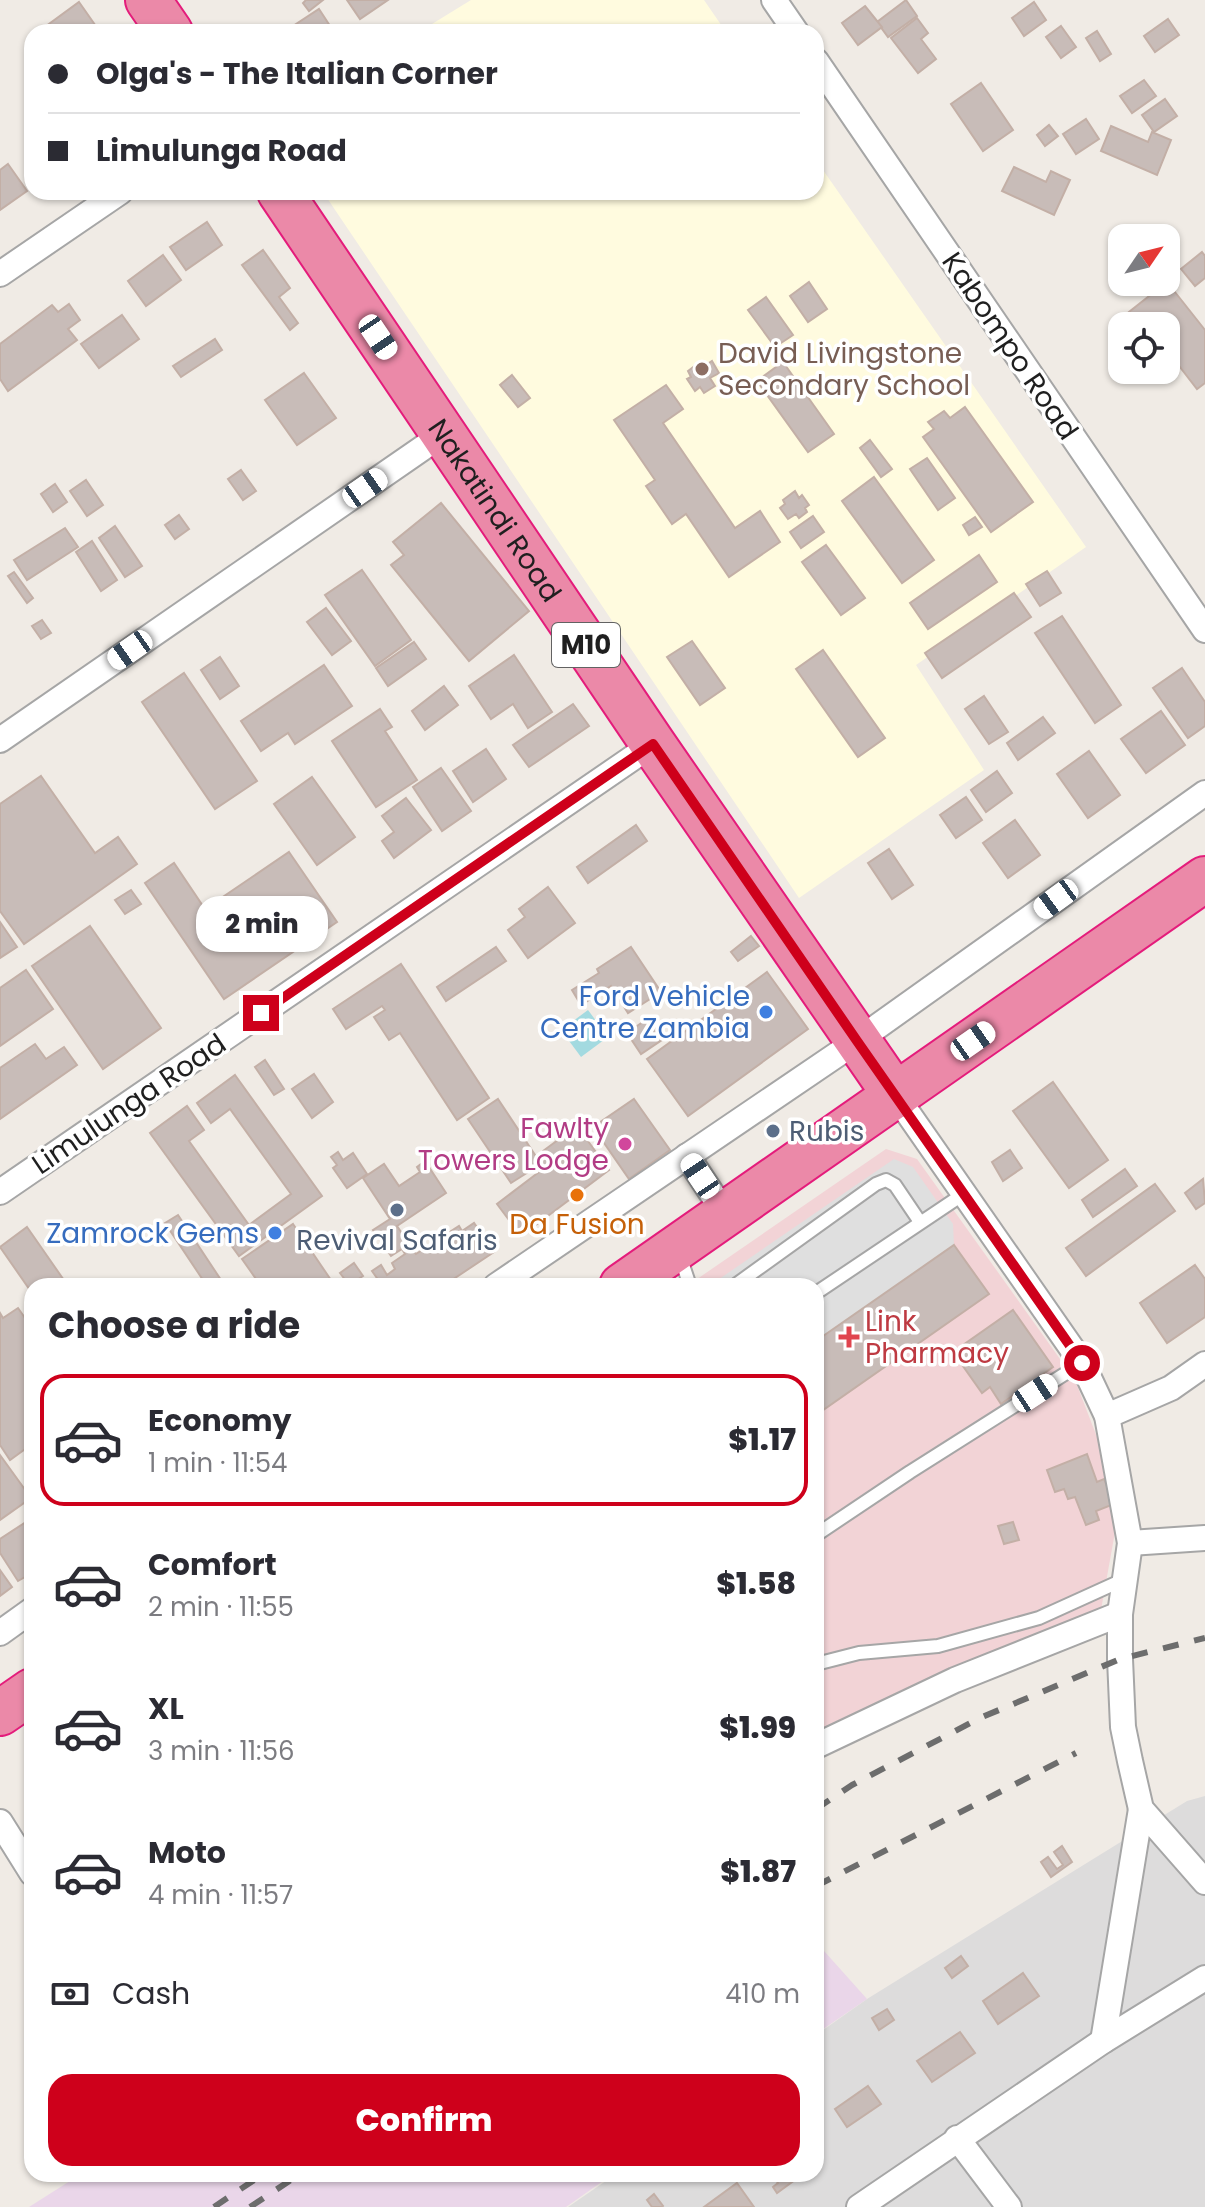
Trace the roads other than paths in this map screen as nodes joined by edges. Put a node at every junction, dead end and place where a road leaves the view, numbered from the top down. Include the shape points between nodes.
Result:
1 (148, 0) edge
2 (774, 0) edge
3 (164, 24) edge
4 (790, 24) edge
5 (824, 73) edge
6 (108, 200) edge
7 (285, 200) edge
8 (0, 274) edge
9 (443, 434) junction
10 (1205, 630) edge
11 (0, 740) edge
12 (653, 744) junction
13 (1205, 793) edge
14 (1205, 879) edge
15 (857, 1041) junction
16 (896, 1096) junction
17 (687, 1156) junction
18 (0, 1192) edge
19 (965, 1193) junction
20 (726, 1215) junction
21 (920, 1222) junction
22 (658, 1274) edge
23 (508, 1278) edge
24 (745, 1278) edge
25 (824, 1288) edge
26 (1082, 1363) junction
27 (1205, 1364) edge
28 (1107, 1416) junction
29 (824, 1530) edge
30 (1205, 1538) edge
31 (1130, 1543) junction
32 (1125, 1579) junction
33 (1120, 1614) junction
34 (24, 1616) edge
35 (0, 1633) edge
36 (824, 1662) edge
37 (24, 1696) edge
38 (0, 1713) edge
39 (824, 1742) edge
40 (1141, 1809) junction
41 (0, 1822) edge
42 (24, 1860) edge
43 (1205, 1882) edge
44 (1205, 1978) edge
45 (1103, 2041) junction
46 (957, 2138) junction
47 (859, 2207) edge
48 (1009, 2207) edge

1 - 3 highway
2 - 4 street
5 - 10 street, Kabompo Road
6 - 8 street
7 - 9 highway, Nakatindi Road / M10
9 - 11 street
9 - 12 highway, Nakatindi Road / M10
12 - 15 highway, Nakatindi Road / M10
12 - 18 street, Limulunga Road
13 - 15 street
14 - 16 highway
15 - 16 highway, Nakatindi Road / M10
15 - 17 street
16 - 19 street, Nakatindi Road
16 - 20 highway
17 - 20 street
17 - 23 street
19 - 21 lane
19 - 26 street, Nakatindi Road
20 - 22 highway
21 - 24 lane via 886,1180
21 - 25 lane
26 - 28 street, Nakatindi Road
26 - 29 lane
27 - 28 street via 1171,1388
28 - 31 street, Nakatindi Road
30 - 31 street
31 - 32 street, Nakatindi Road
32 - 33 street, Nakatindi Road
32 - 36 lane via 1039,1618 938,1646 859,1653
33 - 39 street via 955,1680
33 - 40 street, Nakatindi Road via 1123,1727
34 - 35 street
37 - 38 highway
40 - 43 street
40 - 45 street
41 - 42 street
44 - 45 street
45 - 46 street
46 - 47 street
46 - 48 street

